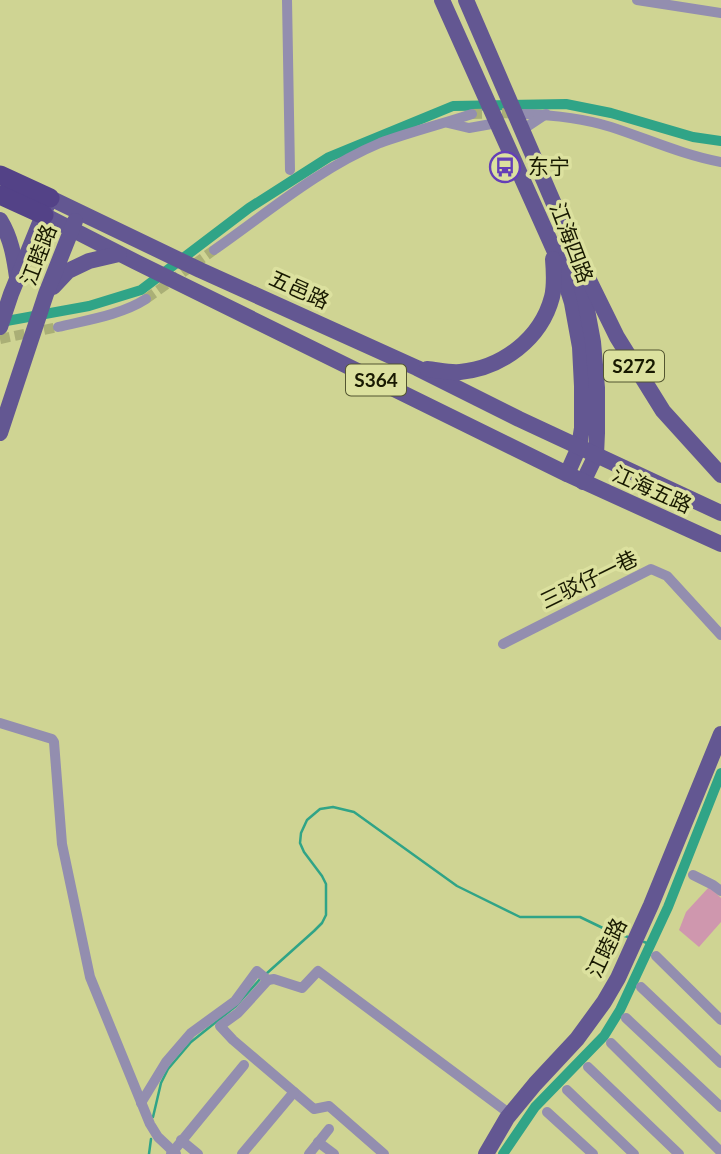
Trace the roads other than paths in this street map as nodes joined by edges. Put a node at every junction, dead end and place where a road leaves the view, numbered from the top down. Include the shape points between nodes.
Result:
1 (287, 0) edge
2 (442, 0) edge
3 (466, 0) edge
4 (637, 0) edge
5 (721, 13) edge
6 (472, 114) tunnel mouth
7 (547, 114) junction
8 (521, 122) junction
9 (445, 123) junction
10 (498, 123) junction
11 (721, 162) edge
12 (290, 170) dead end
13 (0, 175) edge
14 (0, 195) edge
15 (47, 207) junction
16 (79, 213) junction
17 (0, 220) edge
18 (72, 230) junction
19 (570, 241) junction
20 (551, 242) junction
21 (214, 250) tunnel mouth
22 (119, 254) junction
23 (18, 278) junction
24 (46, 294) junction
25 (146, 299) tunnel mouth
26 (0, 327) edge
27 (58, 327) tunnel mouth
28 (418, 368) junction
29 (590, 387) junction
30 (519, 419) junction
31 (0, 433) edge
32 (506, 444) junction
33 (579, 447) junction
34 (596, 455) junction
35 (567, 474) junction
36 (721, 475) edge
37 (583, 481) junction
38 (657, 483) junction
39 (646, 510) junction
40 (721, 513) edge
41 (721, 544) edge
42 (718, 632) edge
43 (503, 644) dead end
44 (0, 723) edge
45 (721, 734) edge
46 (693, 875) dead end
47 (721, 891) edge
48 (656, 956) dead end
49 (265, 977) junction
50 (641, 987) dead end
51 (626, 1018) dead end
52 (721, 1020) edge
53 (611, 1043) dead end
54 (721, 1063) edge
55 (244, 1065) dead end
56 (588, 1067) dead end
57 (567, 1090) dead end
58 (293, 1092) junction
59 (141, 1103) junction
60 (721, 1107) edge
61 (547, 1112) dead end
62 (510, 1114) junction
63 (329, 1129) dead end
64 (181, 1140) junction
65 (318, 1142) junction
66 (721, 1152) edge
67 (173, 1153) edge
68 (198, 1154) edge
69 (242, 1154) edge
70 (309, 1154) edge
71 (334, 1154) edge
72 (384, 1154) edge
73 (486, 1154) edge
74 (593, 1154) edge
75 (635, 1154) edge
76 (680, 1154) edge

1 - 12 street
2 - 10 main road, 江海四路 / S272
3 - 8 main road, 江海四路 / S272
4 - 5 street
6 - 9 street
7 - 8 street
7 - 8 street
7 - 11 street via 577,118
8 - 19 main road, 江海四路 / S272
9 - 10 street via 469,128
9 - 21 street via 379,144 342,163
10 - 20 main road, 江海四路 / S272
13 - 15 highway, 五邑路 / S364
14 - 15 highway, 五邑路 / S364
15 - 16 main road, 五邑路 / S364
15 - 18 main road, 五邑路 / S364
15 - 23 main road, 江睦路
16 - 18 main road, 江睦路
16 - 28 main road, 五邑路 / S364
17 - 23 main road
18 - 22 main road, 五邑路 / S364
18 - 24 main road, 江睦路
19 - 29 main road, 江海四路 / S272 via 593,342
19 - 36 main road, S272 via 640,376 663,411
20 - 28 main road via 552,295 545,317 531,337 485,368 458,373
20 - 29 main road, 江海四路 / S272 via 572,303
22 - 24 main road via 68,271
22 - 32 main road, 五邑路 / S364
23 - 26 main road, 江睦路
24 - 31 main road, 江睦路
25 - 27 street
28 - 30 main road, 五邑路 / S364
29 - 33 main road, 江海四路 / S272
29 - 34 main road, 江海四路 / S272
30 - 32 main road
30 - 33 main road, 五邑路 / S364
32 - 35 main road, 五邑路 / S364
33 - 34 main road, 江海五路
33 - 35 main road, 江海四路 / S272
34 - 37 main road, S272
34 - 38 main road, 江海五路
35 - 37 main road, 江海五路
37 - 39 main road, 江海五路
38 - 39 main road
38 - 40 main road, 江海五路
39 - 41 main road, 江海五路
42 - 43 street, 三驳仔一巷 via 667,576 651,569
44 - 59 street via 54,741 62,844 90,977
45 - 62 main road, 江睦路 via 618,978 577,1039
46 - 47 street
48 - 52 street
49 - 58 street via 238,1013 220,1026
49 - 59 street via 257,971 235,1001 191,1033
49 - 62 street via 302,988 318,971
50 - 54 street
51 - 60 street
53 - 66 street
55 - 64 street
56 - 76 street
57 - 75 street
58 - 69 street
58 - 72 street via 314,1109 330,1106
59 - 67 street via 158,1137
61 - 74 street
62 - 73 main road, 江睦路
63 - 65 street
64 - 67 street
64 - 68 street
65 - 70 street
65 - 71 street

